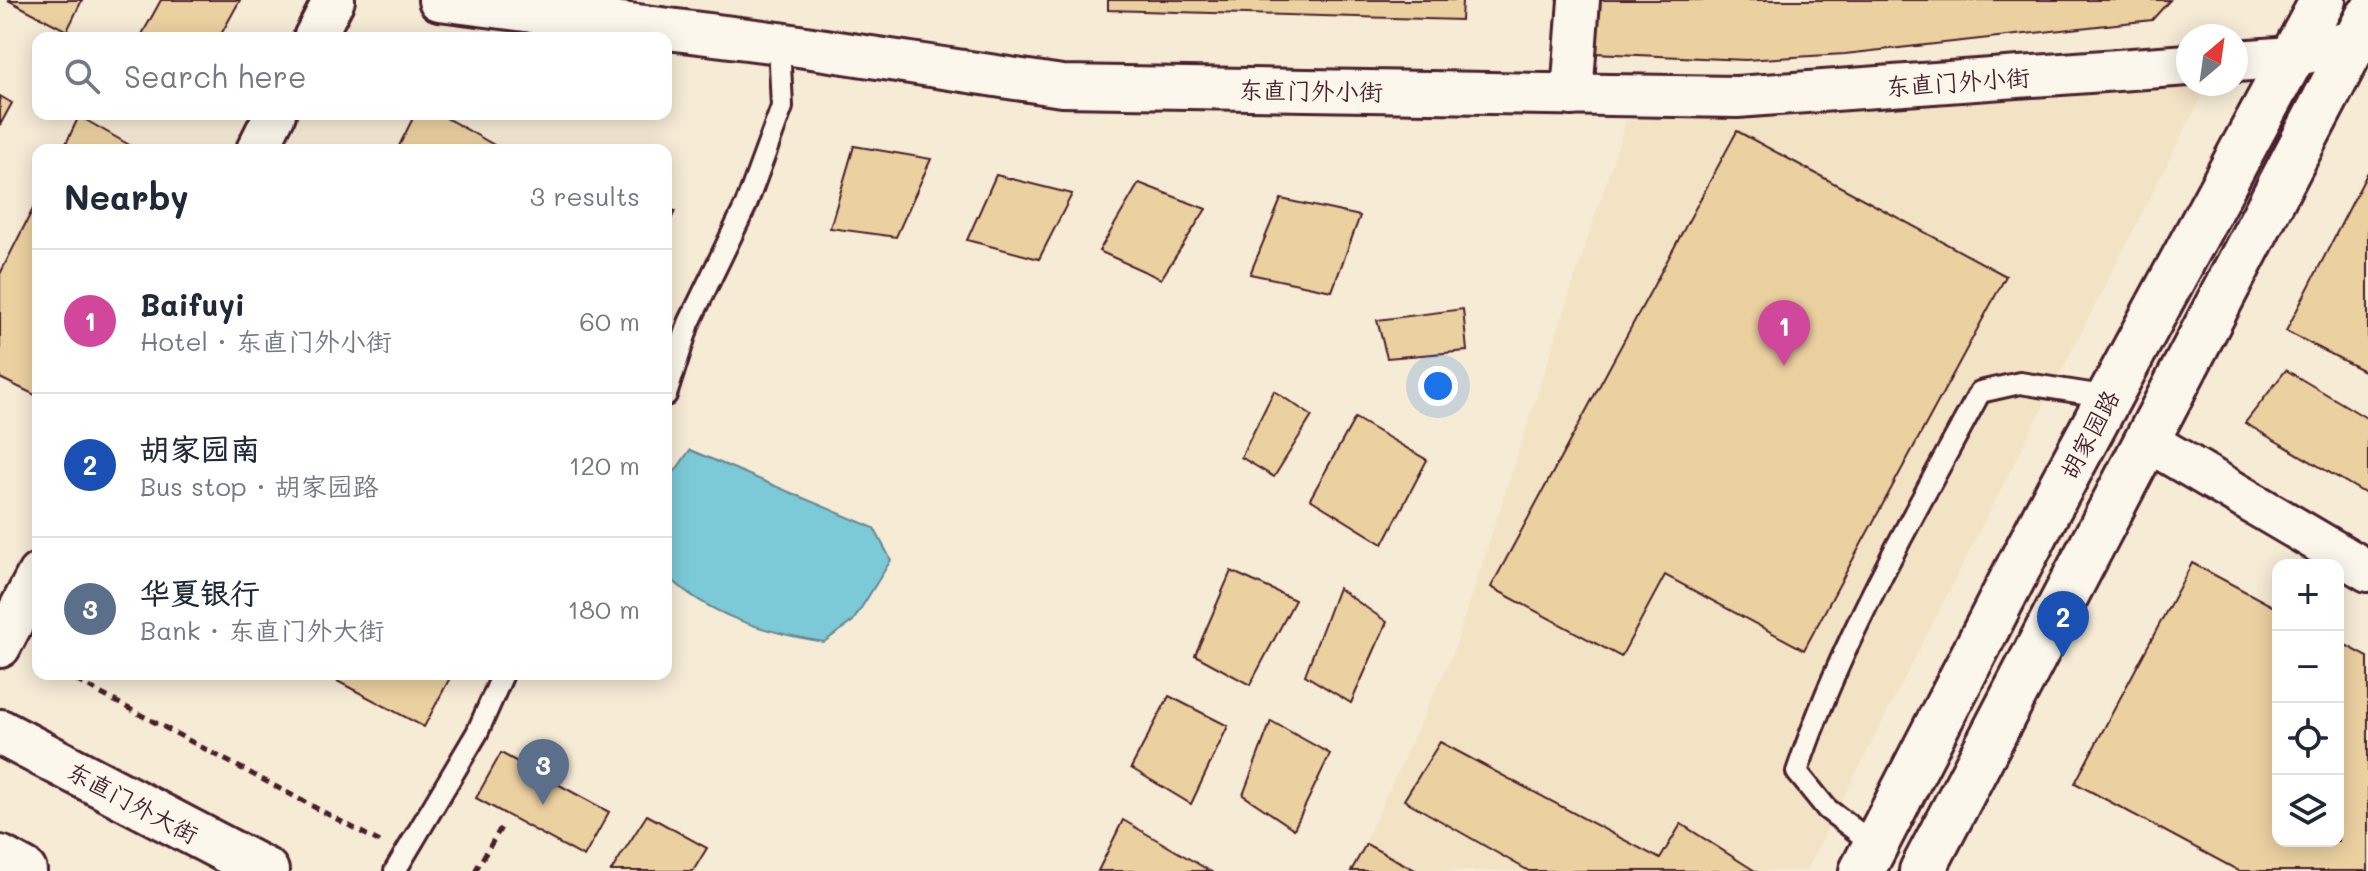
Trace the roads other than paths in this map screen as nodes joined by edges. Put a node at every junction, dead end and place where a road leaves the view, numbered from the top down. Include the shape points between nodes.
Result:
1 (334, 0) edge
2 (439, 0) edge
3 (1579, 0) edge
4 (2323, 0) edge
5 (317, 32) edge
6 (2364, 32) edge
7 (779, 43) junction
8 (2292, 57) junction
9 (2248, 60) edge
10 (2176, 66) edge
11 (1572, 95) junction
12 (272, 120) edge
13 (260, 144) edge
14 (672, 376) edge
15 (2109, 397) junction
16 (2149, 442) junction
17 (2368, 571) edge
18 (32, 586) edge
19 (0, 647) edge
20 (500, 680) edge
21 (0, 732) edge
22 (0, 858) edge
23 (1868, 858) edge
24 (400, 864) edge
25 (24, 871) edge
26 (266, 871) edge
27 (1922, 871) edge

1 - 5 street
2 - 7 street, 东直门外小街
3 - 11 street
4 - 8 street, 胡家园路
6 - 8 street
6 - 16 street
7 - 11 street, 东直门外小街 via 1062,86
7 - 14 lane via 782,107 746,205 689,323
8 - 9 street
8 - 15 street, 胡家园路
10 - 11 street, 东直门外小街 via 1737,97
12 - 13 street
15 - 23 street, 胡家园路
15 - 23 lane via 2020,383 1980,392 1913,518 1816,714 1797,772
16 - 17 street
16 - 27 street
18 - 19 street
20 - 24 lane via 477,733
21 - 26 street, 东直门外大街
22 - 25 street

